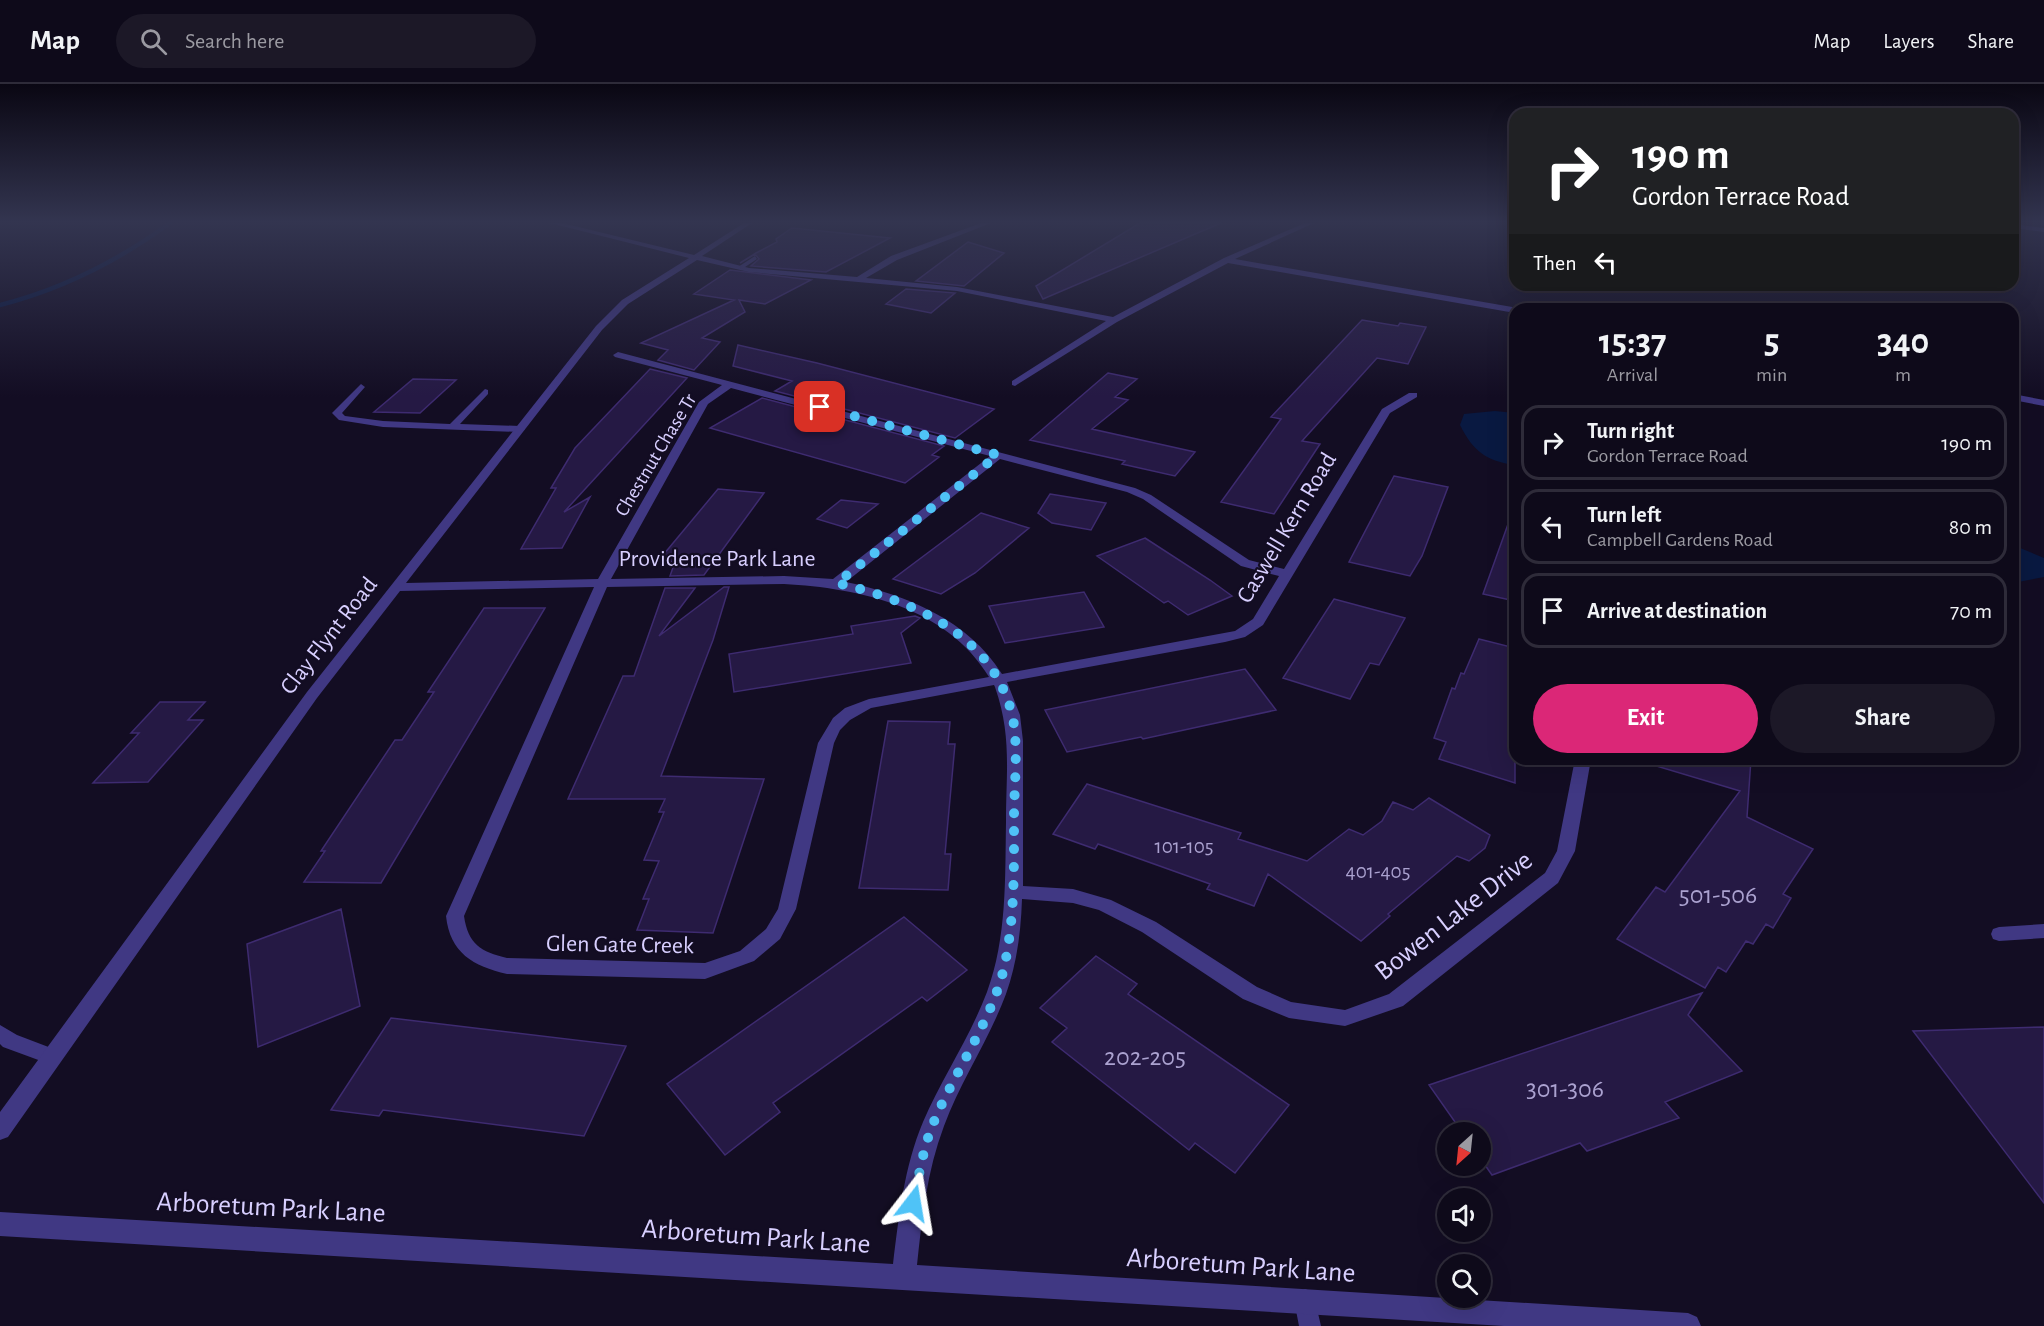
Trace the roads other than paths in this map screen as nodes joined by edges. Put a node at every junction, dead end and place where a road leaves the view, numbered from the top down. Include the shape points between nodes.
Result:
1 (660, 281) edge
2 (869, 281) edge
3 (1188, 281) edge
4 (1348, 281) edge
5 (1509, 309) edge
6 (1114, 320) junction
7 (618, 355) dead end
8 (1016, 383) dead end
9 (730, 384) junction
10 (361, 387) dead end
11 (485, 392) dead end
12 (1413, 395) dead end
13 (2019, 398) edge
14 (2044, 403) edge
15 (453, 426) junction
16 (520, 429) junction
17 (998, 455) junction
18 (1286, 574) junction
19 (837, 583) junction
20 (602, 584) junction
21 (396, 587) junction
22 (998, 679) junction
23 (1582, 765) edge
24 (1014, 892) junction
25 (2044, 931) edge
26 (1999, 934) dead end
27 (0, 1033) edge
28 (52, 1057) junction
29 (0, 1130) edge
30 (0, 1224) edge
31 (903, 1276) junction
32 (1305, 1300) junction
33 (1310, 1326) edge
34 (1688, 1326) edge

1 - 16 street, Clay Flynt Road via 610,315
2 - 6 street via 957,289
3 - 6 street
4 - 5 street
6 - 8 street
7 - 9 street
9 - 17 street
9 - 20 street, Chestnut Chase Tr via 704,402
10 - 15 lane via 338,414 342,418 383,424
11 - 15 lane
12 - 18 street, Caswell Kern Road via 1386,411
13 - 14 street
15 - 16 lane
16 - 21 street, Clay Flynt Road
17 - 18 street via 1147,497 1245,562
17 - 19 street
18 - 22 street, Caswell Kern Road via 1257,622 1240,634
19 - 20 street, Providence Park Lane via 784,580
19 - 22 street, Providence Park Lane via 900,601 932,615 977,649
20 - 21 street, Providence Park Lane
20 - 22 street, Glen Gate Creek via 455,916 458,934 467,950 491,963 705,971 747,956 773,934 787,909 832,727 850,712 874,702
21 - 28 street, Clay Flynt Road via 234,801
22 - 24 street, Providence Park Lane via 1012,715
23 - 24 street, Bowen Lake Drive via 1566,850 1552,878 1396,1000 1345,1018 1289,1010 1250,993 1142,923 1105,905 1073,896
24 - 31 street, Providence Park Lane via 1003,973 932,1126 913,1203
25 - 26 lane
27 - 28 lane via 10,1041
28 - 29 street, Clay Flynt Road
30 - 31 street, Arboretum Park Lane
31 - 32 street, Arboretum Park Lane
32 - 33 lane
32 - 34 street, Arboretum Park Lane

